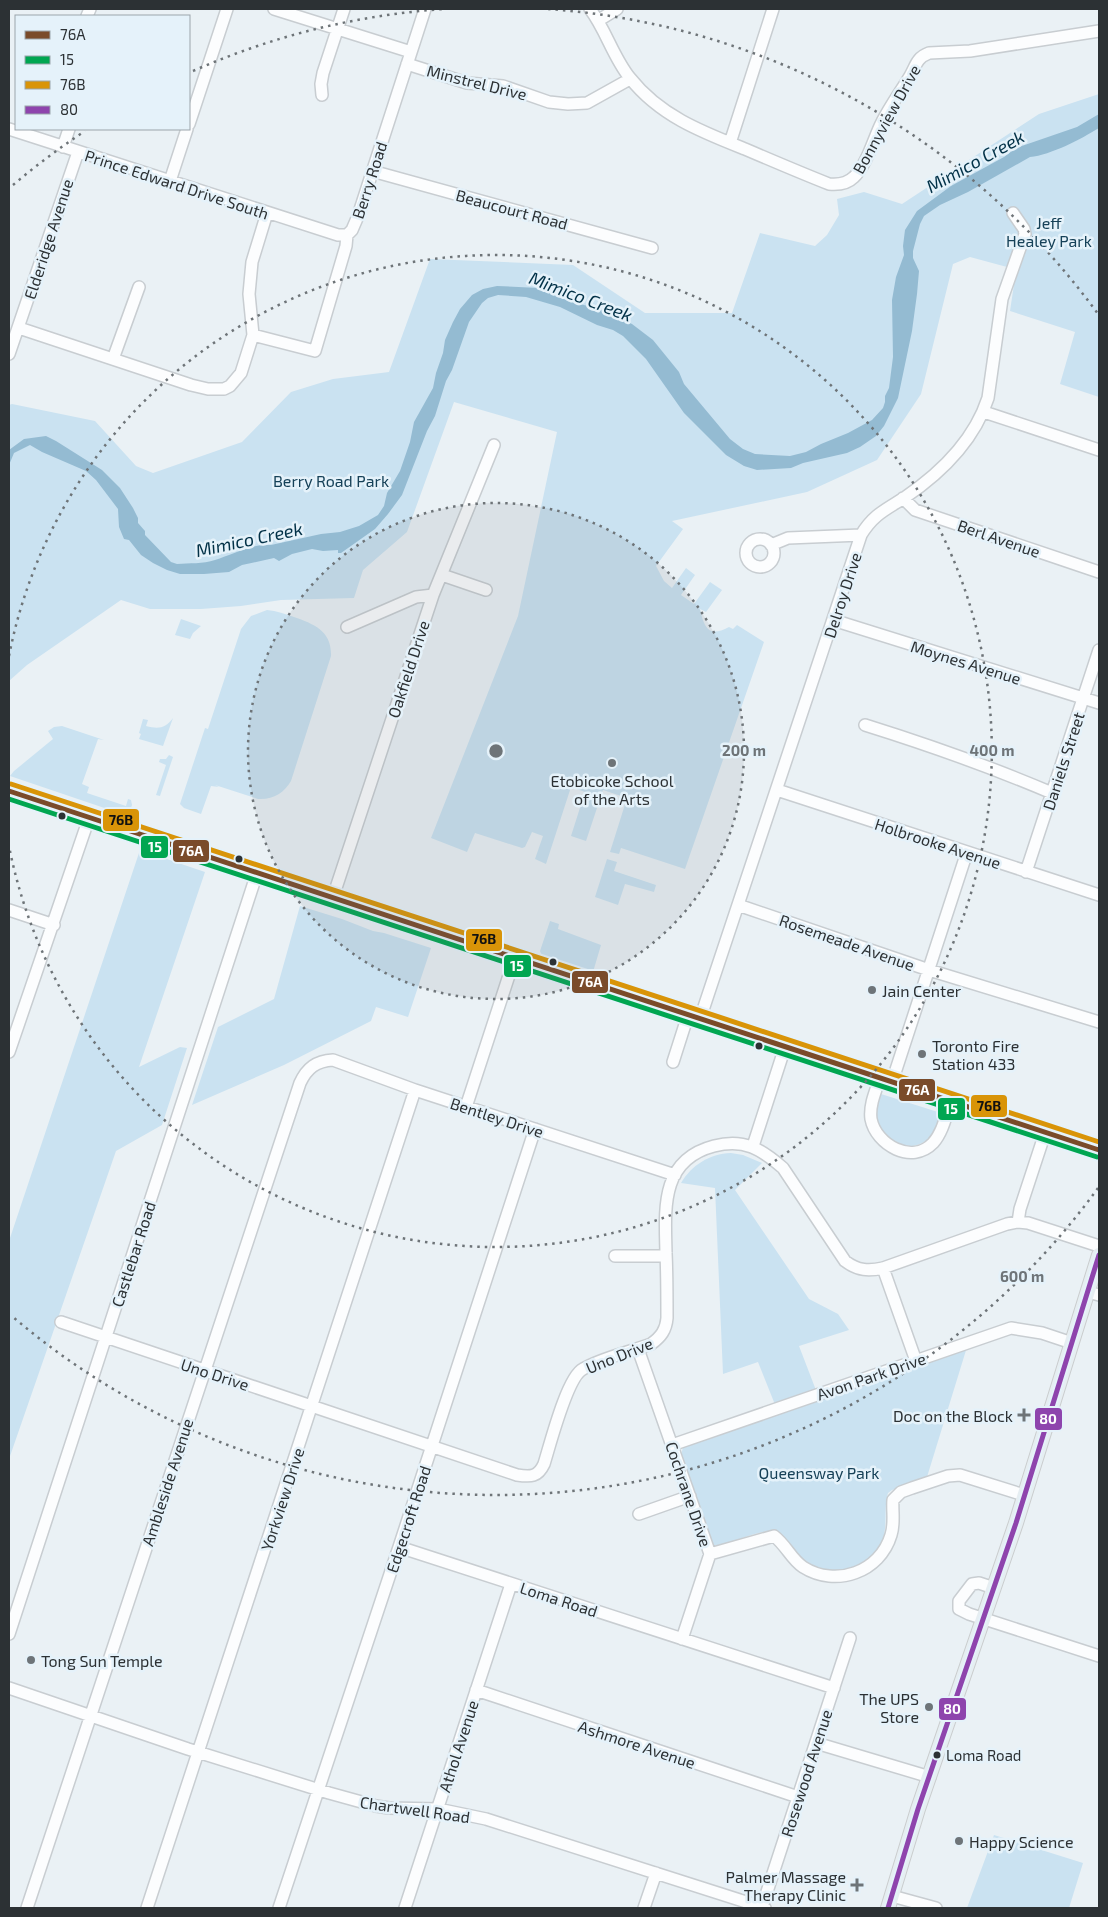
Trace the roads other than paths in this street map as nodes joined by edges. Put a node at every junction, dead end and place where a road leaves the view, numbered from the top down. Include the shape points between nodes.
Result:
1 (227, 9) edge
2 (274, 9) edge
3 (344, 9) edge
4 (425, 9) edge
5 (590, 9) edge
6 (617, 9) edge
7 (773, 9) edge
8 (599, 20) junction
9 (338, 29) junction
10 (1099, 31) edge
11 (411, 52) junction
12 (407, 64) junction
13 (630, 79) junction
14 (322, 95) dead end
15 (190, 121) edge
16 (9, 130) edge
17 (68, 130) edge
18 (187, 130) edge
19 (730, 144) junction
20 (63, 146) junction
21 (78, 152) junction
22 (372, 171) junction
23 (170, 181) junction
24 (267, 213) junction
25 (1013, 213) dead end
26 (347, 235) junction
27 (652, 248) dead end
28 (139, 287) dead end
29 (19, 328) junction
30 (253, 335) junction
31 (9, 354) edge
32 (113, 359) junction
33 (984, 412) junction
34 (494, 446) dead end
35 (1099, 450) edge
36 (903, 498) junction
37 (861, 535) junction
38 (771, 545) dead end
39 (1099, 572) edge
40 (442, 575) junction
41 (486, 590) dead end
42 (433, 595) junction
43 (833, 620) junction
44 (347, 627) dead end
45 (1099, 650) edge
46 (1083, 698) junction
47 (1099, 703) edge
48 (865, 725) dead end
49 (776, 790) junction
50 (9, 791) edge
51 (1052, 793) junction
52 (89, 818) junction
53 (967, 852) junction
54 (1026, 872) junction
55 (257, 873) junction
56 (1099, 896) edge
57 (333, 898) junction
58 (738, 905) junction
59 (9, 910) edge
60 (54, 925) junction
61 (515, 957) junction
62 (929, 970) junction
63 (694, 1017) junction
64 (14, 1020) edge
65 (1099, 1022) edge
66 (785, 1047) junction
67 (9, 1052) edge
68 (318, 1062) joint
69 (673, 1062) dead end
70 (886, 1080) junction
71 (415, 1090) junction
72 (951, 1101) junction
73 (466, 1106) junction
74 (534, 1129) junction
75 (1045, 1133) junction
76 (753, 1146) junction
77 (1099, 1150) edge
78 (675, 1175) junction
79 (1018, 1222) junction
80 (1099, 1246) edge
81 (1099, 1255) edge
82 (615, 1256) dead end
83 (666, 1256) junction
84 (883, 1268) junction
85 (1094, 1294) edge
86 (61, 1322) dead end
87 (106, 1338) junction
88 (1072, 1343) junction
89 (638, 1349) junction
90 (916, 1361) junction
91 (204, 1371) junction
92 (312, 1407) junction
93 (432, 1445) junction
94 (672, 1445) junction
95 (1024, 1495) junction
96 (690, 1496) junction
97 (639, 1514) dead end
98 (399, 1547) junction
99 (710, 1554) junction
100 (511, 1584) junction
101 (994, 1588) junction
102 (984, 1618) junction
103 (9, 1634) edge
104 (850, 1638) dead end
105 (682, 1639) junction
106 (1099, 1656) edge
107 (9, 1688) edge
108 (834, 1688) junction
109 (476, 1690) junction
110 (90, 1716) junction
111 (816, 1743) junction
112 (198, 1752) junction
113 (930, 1777) junction
114 (319, 1790) junction
115 (798, 1797) junction
116 (438, 1809) junction
117 (656, 1873) junction
118 (890, 1902) edge
119 (27, 1908) edge
120 (147, 1908) edge
121 (280, 1908) edge
122 (406, 1908) edge
123 (644, 1908) edge
124 (764, 1908) edge
125 (936, 1908) edge

1 - 15 street
2 - 9 street
3 - 9 street
4 - 11 street, Berry Road
5 - 8 street, Bonnyview Drive
6 - 8 street
7 - 19 street
8 - 13 street, Bonnyview Drive
9 - 11 street
9 - 14 street via 323,73
10 - 19 street, Bonnyview Drive via 923,55 882,121 856,176 843,184 830,184
11 - 12 street, Berry Road
12 - 13 street, Minstrel Drive via 468,83 503,86 549,102 568,104 587,103 600,98
12 - 22 street, Berry Road
13 - 19 street, Bonnyview Drive via 668,113 702,133
16 - 20 street, Prince Edward Drive South
17 - 20 street
18 - 23 street
20 - 21 street, Prince Edward Drive South
21 - 23 street, Prince Edward Drive South
21 - 29 street, Elderidge Avenue
22 - 26 street, Berry Road via 355,223
22 - 27 street, Beaucourt Road
23 - 24 street, Prince Edward Drive South
24 - 26 street, Prince Edward Drive South
24 - 30 street via 252,262
25 - 33 street, Delroy Drive via 1025,234 1002,298
26 - 30 street, Berry Road via 315,350
28 - 32 street
29 - 31 street, Elderidge Avenue
29 - 32 street
30 - 32 street via 241,374 224,389 191,385
33 - 35 street
33 - 36 street, Delroy Drive via 972,433 947,463
34 - 40 street, Oakfield Drive
36 - 37 street, Delroy Drive via 880,512
36 - 39 street, Berl Avenue via 915,510
37 - 38 street via 788,538
37 - 43 street, Delroy Drive
40 - 41 street
40 - 42 street, Oakfield Drive
42 - 44 street via 416,597
42 - 57 street, Oakfield Drive
43 - 46 street, Moynes Avenue
43 - 49 street, Delroy Drive
45 - 46 street, Daniels Street
46 - 47 street, Moynes Avenue
46 - 51 street, Daniels Street
48 - 51 street via 956,755
49 - 53 street, Holbrooke Avenue
49 - 58 street, Delroy Drive
50 - 52 main road
51 - 54 street, Daniels Street
52 - 55 main road
52 - 60 street
53 - 54 street, Holbrooke Avenue
53 - 62 street
54 - 56 street, Holbrooke Avenue
55 - 57 main road
55 - 87 street, Castlebar Road
57 - 61 main road
58 - 62 street, Rosemeade Avenue
58 - 63 street, Delroy Drive
59 - 60 street
60 - 64 street
61 - 63 main road
61 - 73 street
62 - 65 street, Rosemeade Avenue
62 - 70 street
63 - 66 main road
63 - 69 street, Delroy Drive
64 - 67 street
66 - 70 main road
66 - 76 street
68 - 71 street, Bentley Drive via 333,1060
68 - 91 street, Ambleside Avenue via 308,1069 300,1083
70 - 72 main road
70 - 72 street via 871,1108 871,1117 876,1133 892,1148 912,1152 932,1144
71 - 73 street, Bentley Drive
71 - 92 street, Yorkview Drive
72 - 75 main road
73 - 74 street, Bentley Drive
74 - 78 street, Bentley Drive
74 - 93 street, Edgecroft Road
75 - 77 main road
75 - 79 street
76 - 78 street, Uno Drive via 711,1146 690,1158
76 - 84 street via 783,1168 845,1261 869,1271
78 - 83 street, Uno Drive via 665,1201
79 - 80 street
79 - 84 street
81 - 85 main road
82 - 83 street
83 - 89 street, Uno Drive via 666,1325 659,1339
84 - 90 street
85 - 88 main road
86 - 87 street, Uno Drive
87 - 91 street, Uno Drive
87 - 103 street, Castlebar Road
88 - 90 street, Avon Park Drive via 1042,1333 1011,1328
88 - 95 main road
89 - 93 street, Uno Drive via 577,1372 544,1464 532,1477
89 - 94 street, Cochrane Drive
90 - 94 street, Avon Park Drive
91 - 92 street, Uno Drive
91 - 110 street, Ambleside Avenue
92 - 93 street, Uno Drive
92 - 112 street, Yorkview Drive
93 - 98 street, Edgecroft Road
94 - 96 street, Cochrane Drive
95 - 99 street via 960,1474 901,1492 892,1500 892,1533 884,1550 870,1565 844,1577 827,1577 804,1567 774,1536
95 - 101 main road
96 - 97 street
96 - 99 street, Cochrane Drive
98 - 100 street, Loma Road
98 - 114 street, Edgecroft Road
99 - 105 street, Cochrane Drive
100 - 105 street, Loma Road
100 - 109 street, Athol Avenue
101 - 102 main road
101 - 102 street via 972,1584 959,1601 960,1610
102 - 106 street
102 - 113 main road
104 - 108 street, Rosewood Avenue
105 - 108 street, Loma Road
107 - 110 street, Chartwell Road
108 - 111 street, Rosewood Avenue
109 - 115 street, Ashmore Avenue
109 - 116 street, Athol Avenue
110 - 112 street, Chartwell Road
110 - 119 street, Ambleside Avenue
111 - 113 street
111 - 115 street, Rosewood Avenue
112 - 114 street, Chartwell Road
112 - 120 street, Yorkview Drive
113 - 118 main road
114 - 116 street, Chartwell Road via 389,1808
114 - 121 street, Edgecroft Road
115 - 124 street, Rosewood Avenue
116 - 117 street, Chartwell Road via 514,1827
116 - 122 street, Athol Avenue
117 - 123 street
117 - 124 street, Chartwell Road
118 - 125 street

